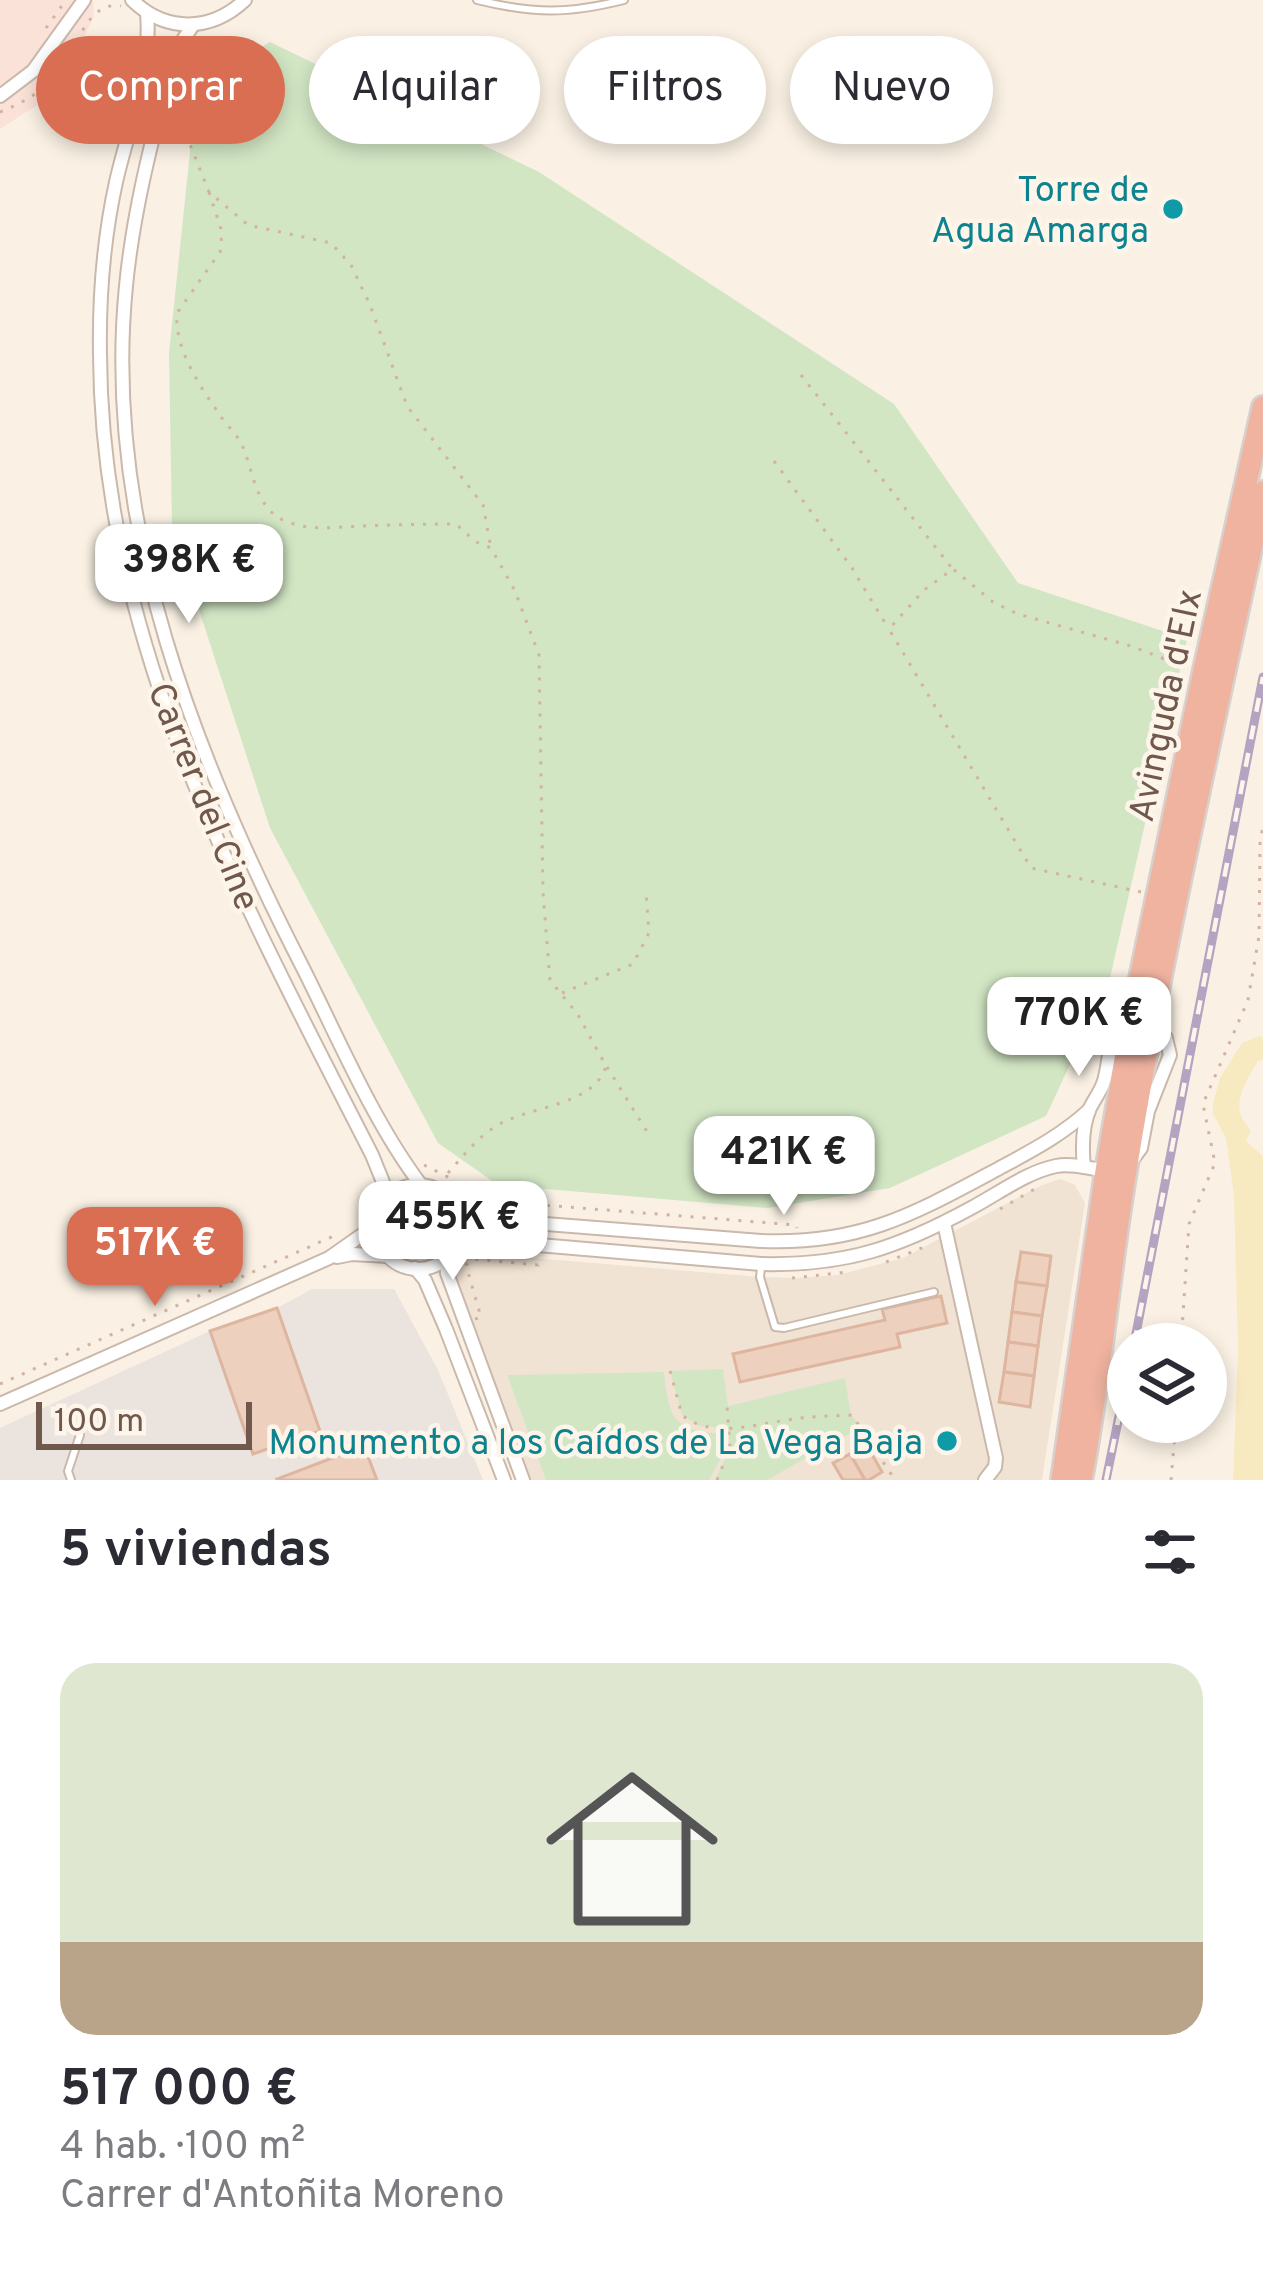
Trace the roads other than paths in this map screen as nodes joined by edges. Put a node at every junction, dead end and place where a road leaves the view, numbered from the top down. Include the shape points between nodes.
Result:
1 (84, 0) edge
2 (132, 0) edge
3 (245, 0) edge
4 (477, 0) edge
5 (624, 0) edge
6 (147, 13) junction
7 (193, 25) junction
8 (0, 96) edge
9 (1263, 407) edge
10 (1263, 492) edge
11 (1142, 1019) junction
12 (1089, 1109) junction
13 (1105, 1168) junction
14 (421, 1185) junction
15 (386, 1200) junction
16 (457, 1209) junction
17 (376, 1221) junction
18 (944, 1223) junction
19 (458, 1243) junction
20 (388, 1256) junction
21 (329, 1258) junction
22 (446, 1258) junction
23 (761, 1264) junction
24 (415, 1268) junction
25 (934, 1292) dead end
26 (0, 1404) edge
27 (80, 1435) dead end
28 (71, 1480) edge
29 (504, 1480) edge
30 (523, 1480) edge
31 (985, 1480) edge
32 (1061, 1480) edge
33 (1081, 1480) edge

1 - 8 street via 33,71
2 - 6 street
3 - 7 street
4 - 5 lane via 547,13
6 - 7 street
6 - 15 street, Carrer del Cine via 149,50 116,184 102,287 101,405 121,553 206,814 373,1155
7 - 14 street, Carrer del Cine via 173,55 125,289 123,404 143,548 184,691 244,845
9 - 11 highway, Avinguda d'Elx via 1157,896
10 - 11 highway, Avinguda d'Elx
11 - 12 street, Avinguda d'Elx via 1111,1040
11 - 13 highway, Avinguda d'Elx
12 - 13 street, Avinguda d'Elx via 1084,1128
12 - 16 street via 1067,1131 936,1202 836,1238 796,1243 536,1217 495,1220
13 - 18 street via 1040,1171
13 - 32 highway, Avinguda d'Elx
13 - 33 highway, Avinguda d'Elx
14 - 15 street
14 - 16 street via 443,1192
15 - 17 street
16 - 19 street
17 - 20 street
17 - 21 street
18 - 23 street via 870,1254
18 - 31 street via 996,1459
19 - 22 street
19 - 23 street
20 - 21 street
20 - 24 street
21 - 26 street
22 - 24 street
22 - 30 street
23 - 25 lane via 775,1327
24 - 29 street
27 - 28 lane

